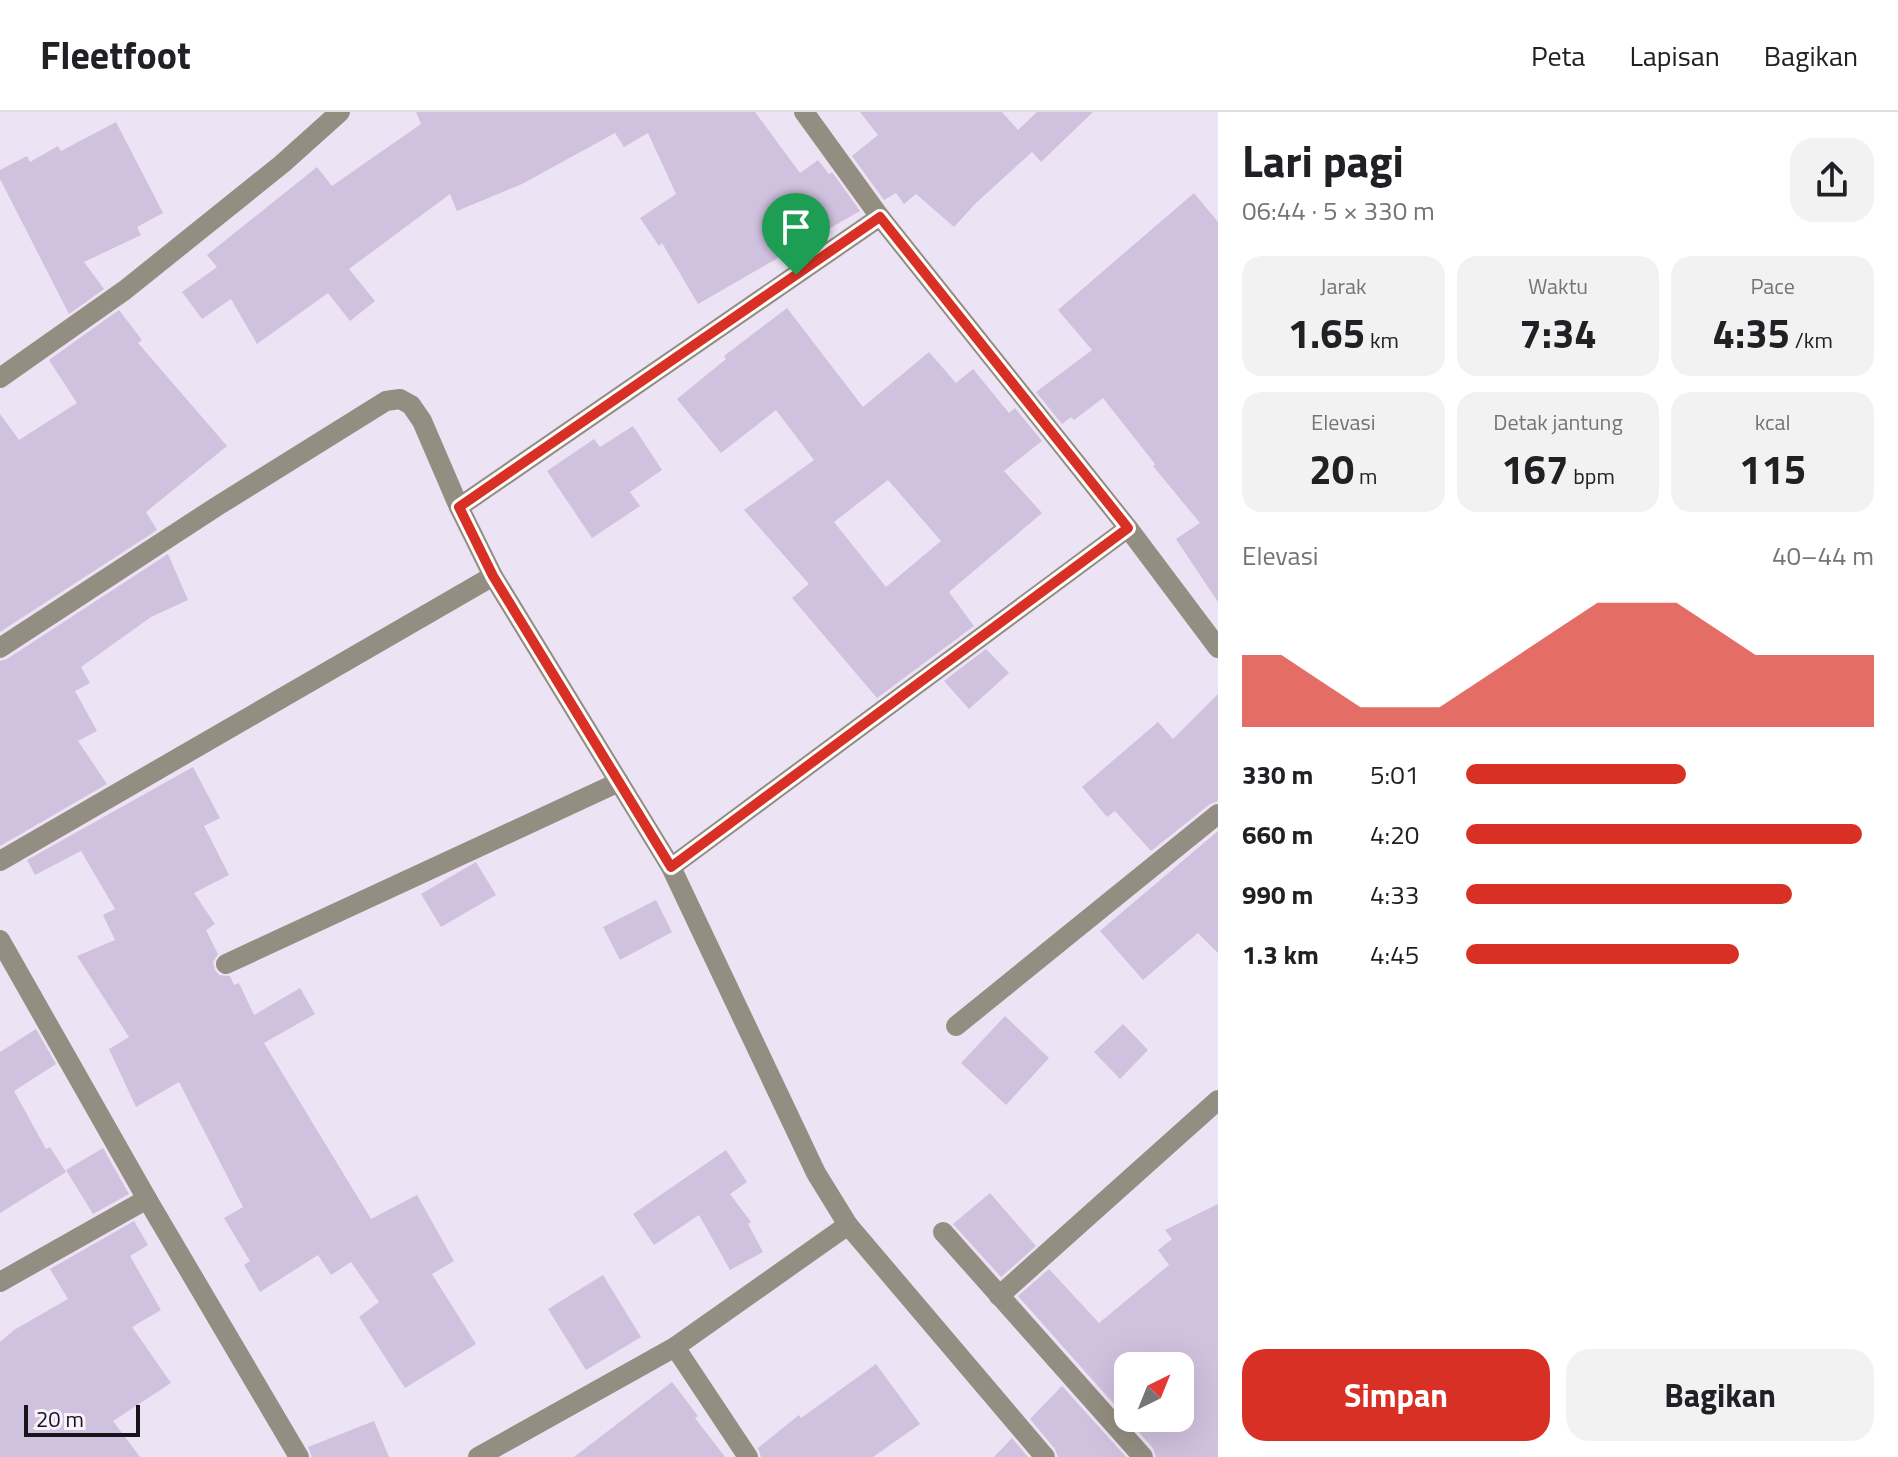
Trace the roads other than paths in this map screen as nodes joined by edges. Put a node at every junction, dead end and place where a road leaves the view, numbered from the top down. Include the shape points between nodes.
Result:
1 (340, 112) edge
2 (804, 112) edge
3 (880, 217) junction
4 (0, 378) edge
5 (459, 507) junction
6 (1128, 528) junction
7 (493, 576) junction
8 (0, 648) edge
9 (1218, 648) edge
10 (619, 782) junction
11 (1218, 814) edge
12 (0, 861) edge
13 (671, 867) junction
14 (0, 940) edge
15 (226, 964) dead end
16 (956, 1026) dead end
17 (1218, 1100) edge
18 (147, 1199) junction
19 (848, 1225) junction
20 (943, 1232) dead end
21 (0, 1282) edge
22 (999, 1296) junction
23 (675, 1347) junction
24 (299, 1457) edge
25 (478, 1457) edge
26 (748, 1457) edge
27 (1045, 1457) edge
28 (1143, 1457) edge

1 - 4 street via 125,290
2 - 3 street
3 - 5 street
3 - 6 street
5 - 7 street
5 - 8 street via 418,413 400,399 386,401
6 - 9 street
6 - 13 street
7 - 10 street
7 - 12 street
10 - 13 street
10 - 15 street
11 - 16 street
13 - 19 street via 816,1173
14 - 18 street
17 - 22 street
18 - 21 street
18 - 24 street
19 - 23 street
19 - 27 street
20 - 22 street
22 - 28 street
23 - 25 street
23 - 26 street

